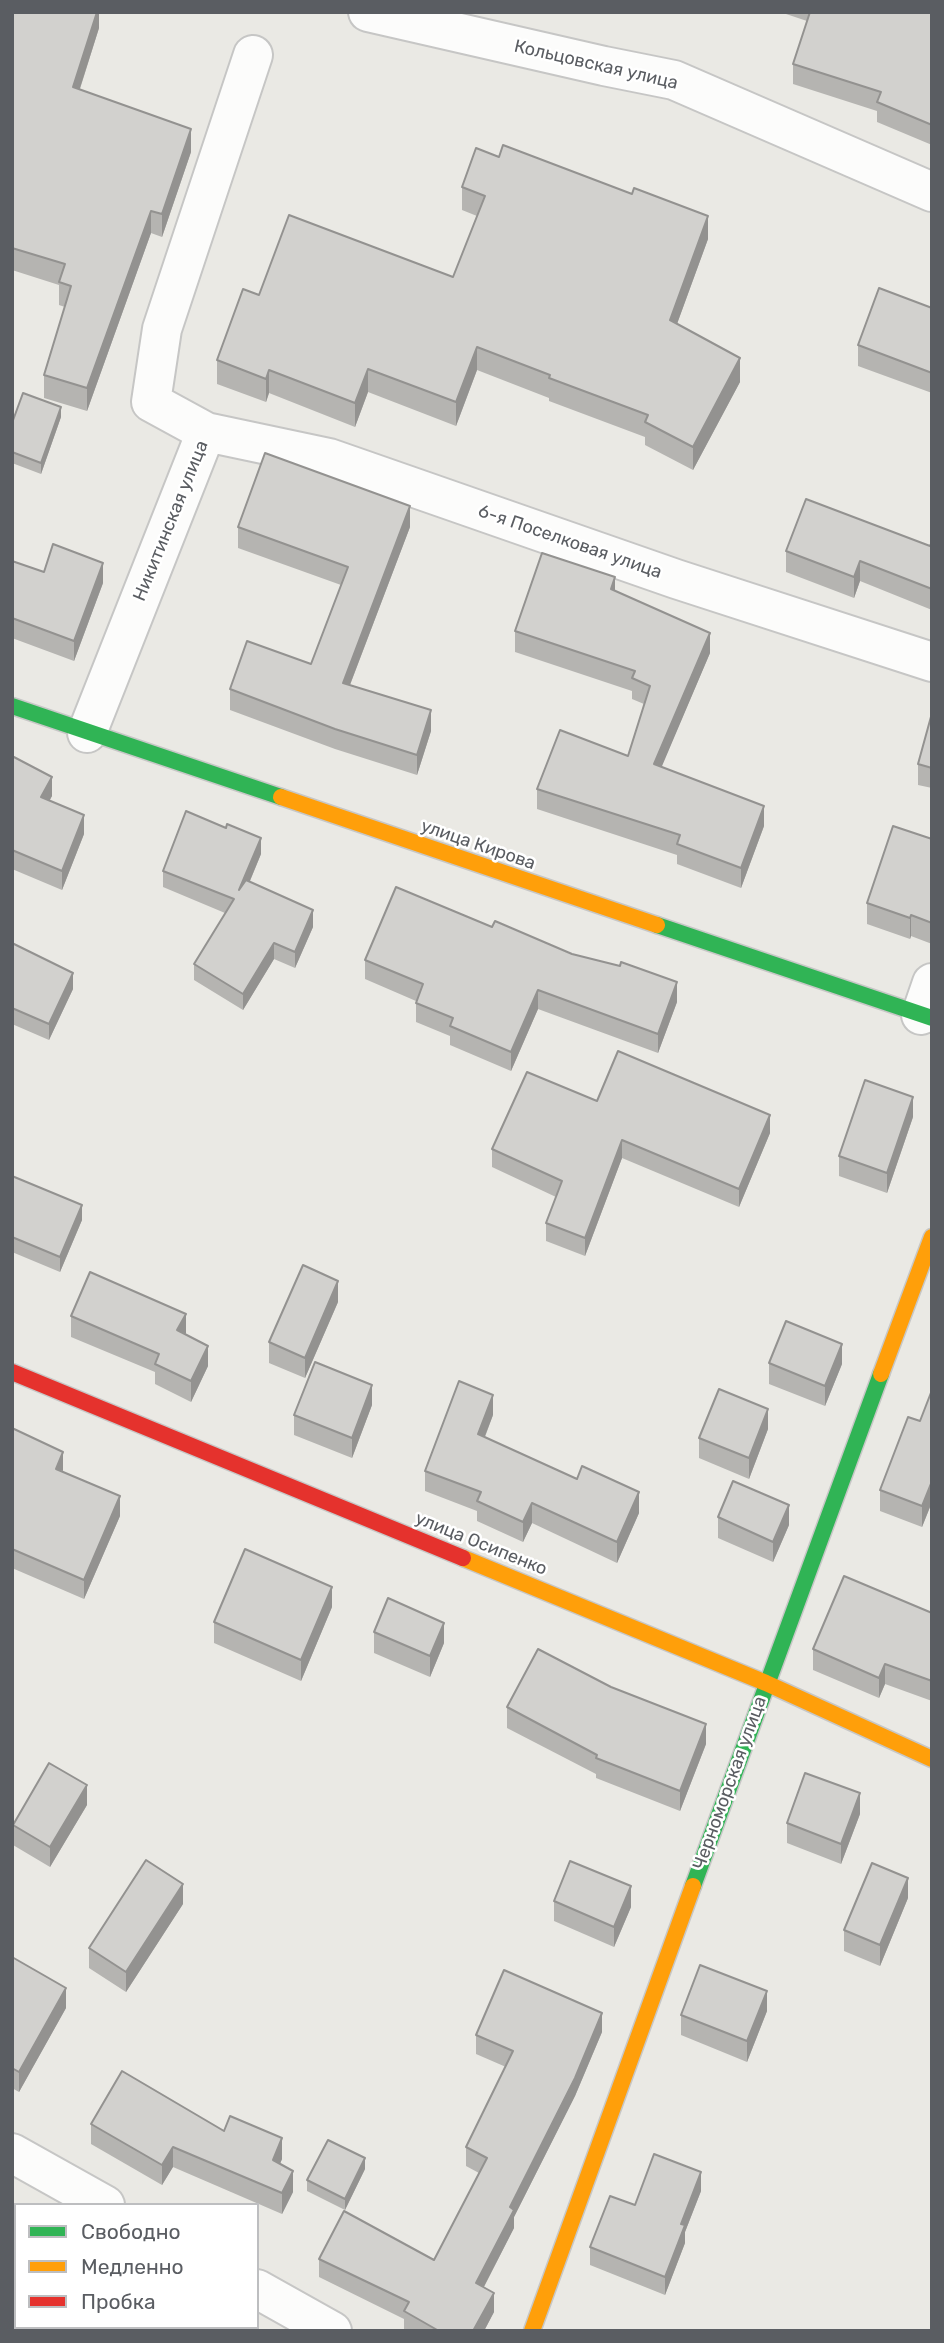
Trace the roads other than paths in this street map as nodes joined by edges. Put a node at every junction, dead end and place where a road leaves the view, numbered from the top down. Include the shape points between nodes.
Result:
1 (368, 12) edge
2 (253, 55) dead end
3 (932, 192) edge
4 (206, 432) junction
5 (932, 662) edge
6 (12, 706) edge
7 (87, 733) junction
8 (928, 1005) edge
9 (932, 1237) edge
10 (12, 1372) edge
11 (766, 1683) junction
12 (932, 1759) edge
13 (12, 2153) edge
14 (101, 2203) edge
15 (259, 2290) edge
16 (332, 2331) edge
17 (532, 2331) edge

1 - 3 street, Кольцовская улица via 674,80
2 - 4 street, Никитинская улица via 162,329 151,402
4 - 5 street, 6-я Поселковая улица via 329,458
4 - 7 street, Никитинская улица
6 - 7 street, улица Кирова
7 - 8 street, улица Кирова
9 - 11 street, Черноморская улица
10 - 11 street, улица Осипенко
11 - 12 street, улица Осипенко
11 - 17 street, Черноморская улица
13 - 14 street
15 - 16 street

